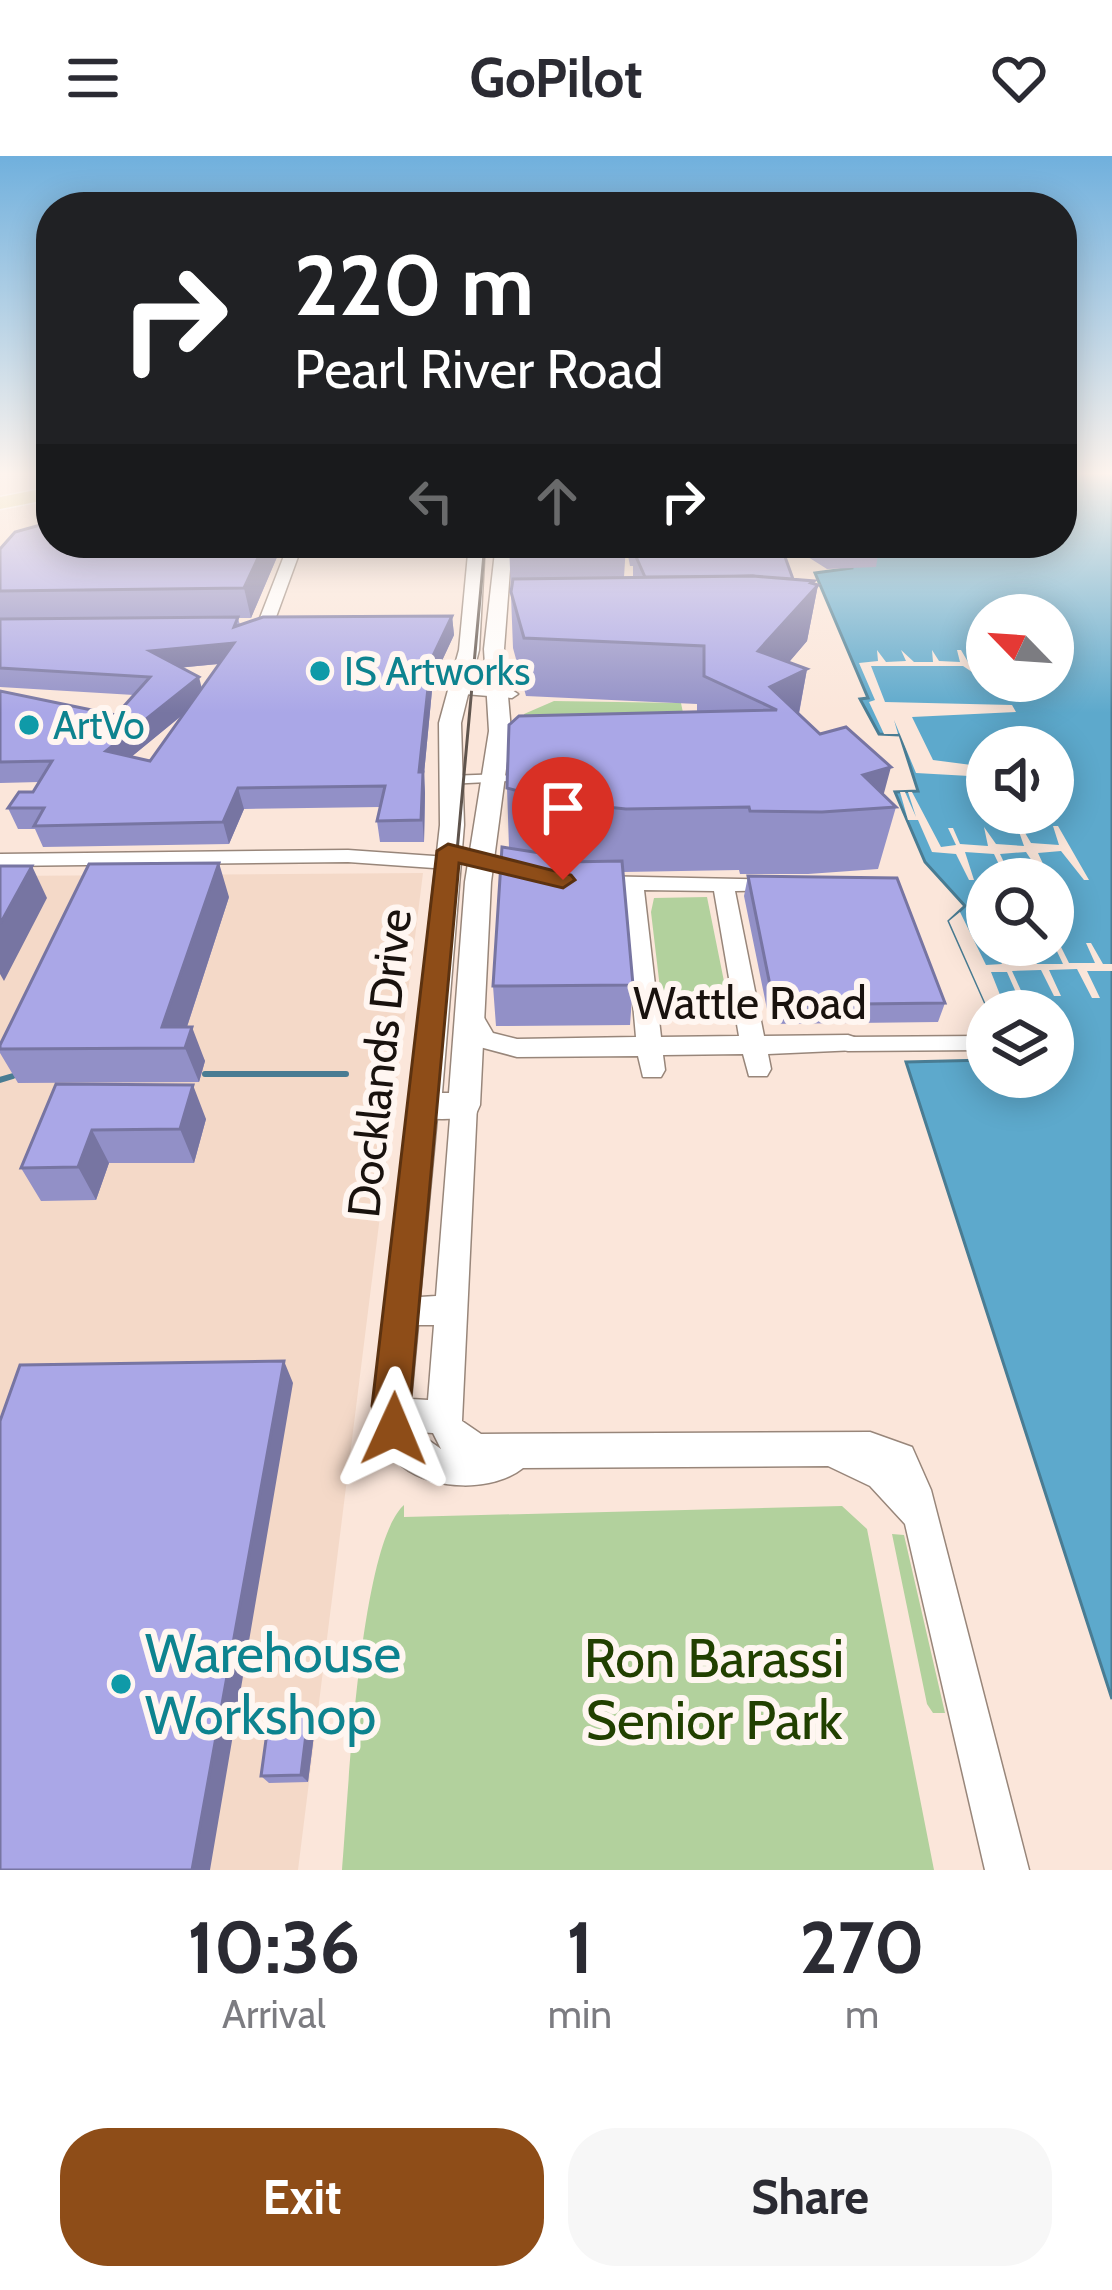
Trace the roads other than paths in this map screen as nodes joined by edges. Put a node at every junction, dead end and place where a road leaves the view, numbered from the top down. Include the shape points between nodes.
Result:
1 (289, 558) edge
2 (474, 558) edge
3 (502, 558) edge
4 (500, 576) junction
5 (524, 576) edge
6 (462, 627) junction
7 (506, 627) junction
8 (286, 628) edge
9 (456, 690) junction
10 (506, 693) junction
11 (505, 769) junction
12 (448, 780) junction
13 (448, 857) junction
14 (0, 860) edge
15 (491, 867) junction
16 (563, 880) edge
17 (803, 884) edge
18 (723, 885) junction
19 (633, 886) junction
20 (468, 1012) junction
21 (966, 1043) edge
22 (848, 1044) joint
23 (517, 1048) junction
24 (756, 1057) junction
25 (651, 1058) junction
26 (465, 1091) junction
27 (426, 1097) junction
28 (449, 1310) junction
29 (402, 1312) junction
30 (391, 1415) junction
31 (444, 1417) junction
32 (542, 1454) junction
33 (1007, 1870) edge

1 - 8 street via 256,628
2 - 6 street, Docklands Drive
3 - 4 street, Docklands Drive
4 - 5 street
4 - 7 street, Docklands Drive
6 - 7 street
6 - 9 street, Docklands Drive
7 - 10 street, Docklands Drive via 494,649
9 - 10 street
9 - 12 street, Docklands Drive
10 - 11 street, Docklands Drive
11 - 12 street
11 - 15 street, Docklands Drive
12 - 13 street, Docklands Drive
13 - 14 street
13 - 15 street
13 - 27 street, Docklands Drive
15 - 20 street, Docklands Drive
16 - 19 street
17 - 18 street
18 - 19 street
18 - 24 street
19 - 25 street
20 - 23 street via 485,1040
20 - 26 street, Docklands Drive
21 - 22 street, Wattle Road
22 - 24 street, Wattle Road
23 - 25 street, Wattle Road
23 - 26 street, Wattle Road via 479,1058
24 - 25 street, Wattle Road
26 - 27 street
26 - 28 street, Docklands Drive
27 - 29 street, Docklands Drive
28 - 29 street
28 - 31 street, Docklands Drive
29 - 30 street, Docklands Drive
30 - 31 street
30 - 32 street via 406,1448 438,1466 481,1468
31 - 32 street via 464,1447
32 - 33 street via 818,1450 882,1474 909,1501 926,1535

